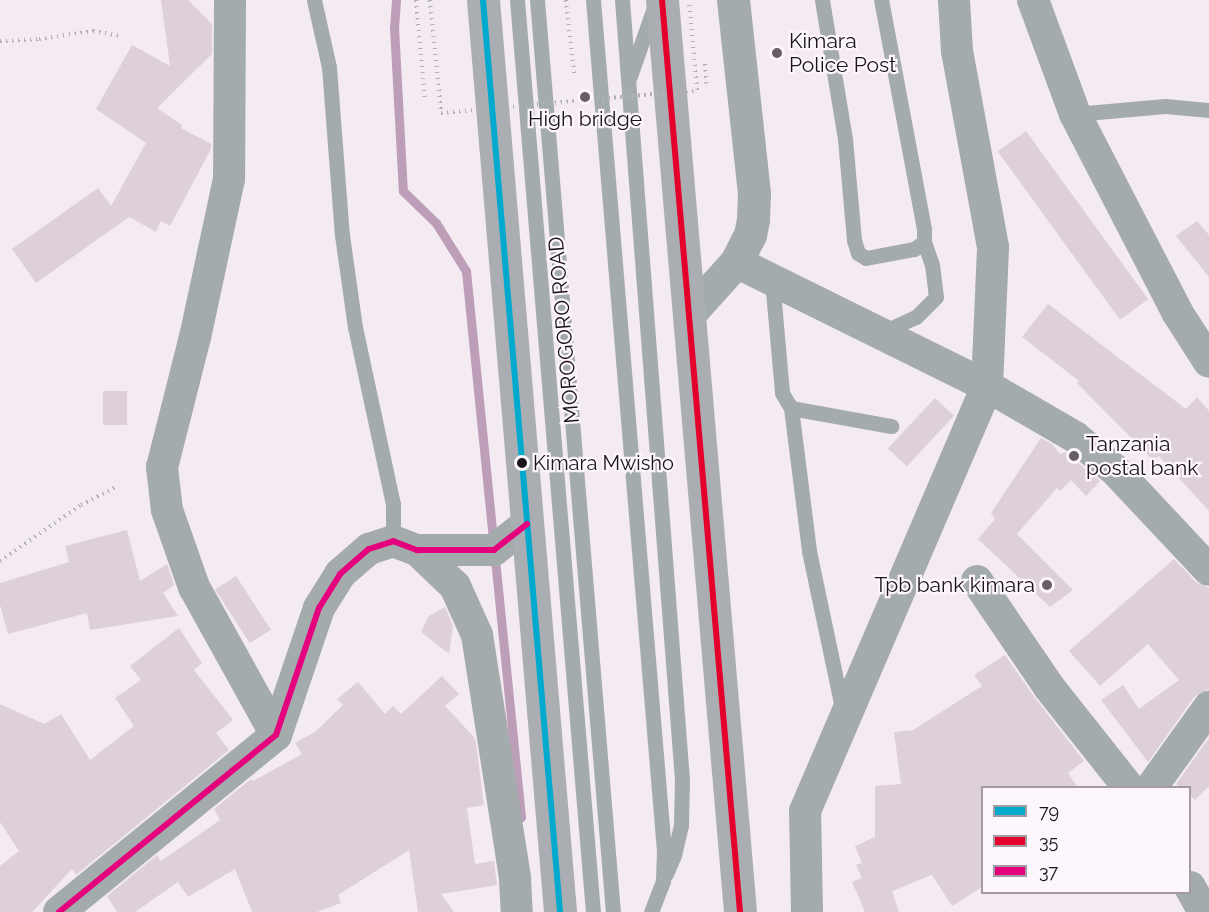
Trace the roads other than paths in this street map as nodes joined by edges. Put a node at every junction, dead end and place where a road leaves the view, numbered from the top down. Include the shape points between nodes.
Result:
1 (231, 0) edge
2 (315, 0) edge
3 (483, 0) edge
4 (518, 0) edge
5 (537, 0) edge
6 (592, 0) edge
7 (622, 0) edge
8 (660, 0) edge
9 (733, 0) edge
10 (822, 0) edge
11 (881, 0) edge
12 (954, 0) edge
13 (1033, 0) edge
14 (628, 84) junction
15 (1209, 110) edge
16 (1075, 114) junction
17 (924, 242) junction
18 (736, 262) junction
19 (772, 280) junction
20 (689, 314) junction
21 (881, 333) junction
22 (1209, 362) edge
23 (987, 386) junction
24 (791, 408) junction
25 (891, 426) dead end
26 (527, 525) junction
27 (405, 546) junction
28 (1209, 570) edge
29 (977, 581) dead end
30 (1209, 706) edge
31 (844, 717) junction
32 (276, 735) junction
33 (1126, 786) edge
34 (1152, 786) edge
35 (663, 881) junction
36 (1191, 889) edge
37 (59, 912) edge
38 (517, 912) edge
39 (560, 912) edge
40 (593, 912) edge
41 (613, 912) edge
42 (651, 912) edge
43 (740, 912) edge
44 (807, 912) edge
45 (1204, 912) edge

1 - 32 street via 229,178 162,467 167,510 194,587
2 - 27 lane via 329,67 342,235 355,327
3 - 26 highway
4 - 40 lane, MOROGORO ROAD
5 - 41 lane, MOROGORO ROAD
6 - 35 lane via 664,851
7 - 14 lane
8 - 14 lane
8 - 20 highway
9 - 18 street via 754,193 750,235
10 - 17 lane via 845,140 858,253 866,258 895,255
11 - 17 lane
12 - 23 street via 957,51 993,247
13 - 16 street
14 - 35 lane via 682,780 681,825
15 - 16 lane via 1165,106
16 - 22 street via 1177,312
17 - 21 lane via 936,297 916,317
18 - 19 street
18 - 20 street
19 - 21 street
19 - 24 lane via 782,393
20 - 43 highway
21 - 23 street
23 - 28 street via 1075,437 1107,463
23 - 31 street
24 - 25 lane
24 - 31 lane via 809,551
26 - 27 street via 494,550
26 - 39 highway
27 - 32 street via 369,549 340,574 319,608
27 - 38 street via 455,586 477,636
29 - 33 street via 1049,687
30 - 34 street
31 - 44 street via 805,811
32 - 37 street
35 - 42 lane
36 - 45 street

